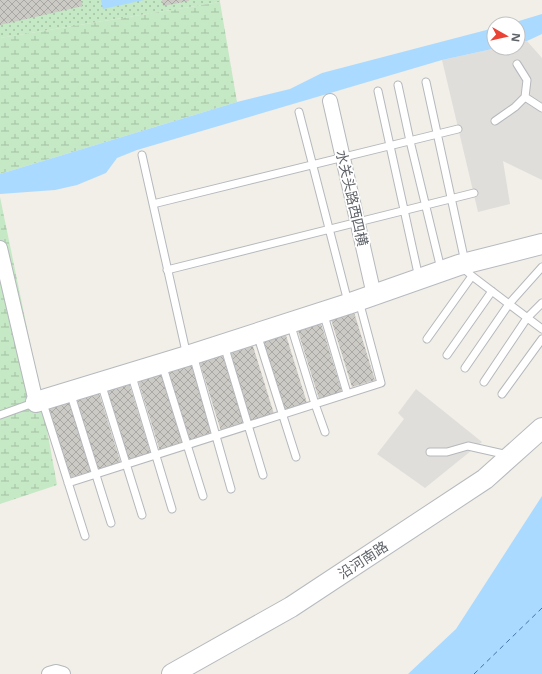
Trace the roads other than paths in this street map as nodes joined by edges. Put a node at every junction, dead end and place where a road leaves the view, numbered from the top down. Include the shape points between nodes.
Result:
1 (517, 64) dead end
2 (426, 82) dead end
3 (398, 85) dead end
4 (378, 91) dead end
5 (525, 97) junction
6 (330, 101) dead end
7 (542, 108) edge
8 (300, 112) dead end
9 (495, 121) dead end
10 (458, 129) dead end
11 (437, 134) junction
12 (410, 141) junction
13 (390, 146) junction
14 (142, 155) dead end
15 (343, 158) junction
16 (313, 165) junction
17 (474, 193) dead end
18 (451, 198) junction
19 (153, 204) junction
20 (426, 205) junction
21 (404, 211) junction
22 (357, 222) junction
23 (330, 229) junction
24 (541, 247) edge
25 (0, 248) edge
26 (542, 267) edge
27 (459, 269) junction
28 (167, 270) junction
29 (419, 279) junction
30 (492, 291) junction
31 (361, 300) junction
32 (542, 303) edge
33 (509, 304) junction
34 (323, 312) junction
35 (527, 318) junction
36 (290, 323) junction
37 (542, 329) edge
38 (256, 334) junction
39 (427, 339) dead end
40 (542, 339) edge
41 (224, 344) junction
42 (190, 355) junction
43 (446, 355) dead end
44 (162, 364) junction
45 (465, 368) dead end
46 (131, 373) junction
47 (100, 382) junction
48 (484, 382) dead end
49 (70, 392) junction
50 (348, 393) junction
51 (502, 394) dead end
52 (39, 401) junction
53 (315, 404) junction
54 (282, 414) junction
55 (0, 415) edge
56 (248, 425) junction
57 (542, 428) edge
58 (325, 432) dead end
59 (216, 436) junction
60 (187, 444) junction
61 (430, 452) dead end
62 (156, 454) junction
63 (510, 456) junction
64 (296, 457) dead end
65 (126, 464) junction
66 (96, 474) junction
67 (263, 475) dead end
68 (68, 483) junction
69 (231, 489) dead end
70 (202, 496) dead end
71 (172, 509) dead end
72 (142, 515) dead end
73 (111, 523) dead end
74 (85, 536) dead end
75 (49, 674) edge
76 (63, 674) edge
77 (172, 674) edge

1 - 5 lane via 527,80
2 - 11 lane
3 - 12 lane
4 - 13 lane
5 - 7 lane
5 - 9 lane
6 - 15 street, 水关头路西四横
8 - 16 lane
10 - 11 lane
11 - 12 lane
11 - 18 lane
12 - 13 lane
12 - 20 lane
13 - 15 lane
13 - 21 lane
14 - 19 lane
15 - 16 lane
15 - 22 street, 水关头路西四横
16 - 19 lane
16 - 23 lane
17 - 18 lane
18 - 20 lane
18 - 27 lane
19 - 28 lane
20 - 21 lane
20 - 27 lane
21 - 22 lane
21 - 29 lane
22 - 23 lane
22 - 31 street, 水关头路西四横
23 - 28 lane
23 - 31 lane
24 - 27 street
25 - 52 street
26 - 33 lane
27 - 29 street
27 - 30 lane
27 - 39 lane
28 - 42 lane
29 - 31 street
30 - 33 lane
30 - 43 lane
31 - 34 street
31 - 50 lane via 381,383
32 - 35 lane
33 - 35 lane
33 - 45 lane
34 - 36 street
34 - 50 lane
35 - 37 lane
35 - 48 lane
36 - 38 street
36 - 53 lane
38 - 41 street
38 - 54 lane
40 - 51 lane
41 - 42 street
41 - 56 lane
42 - 44 street
42 - 59 lane
44 - 46 street
44 - 60 lane
46 - 47 street
46 - 62 lane
47 - 49 street
47 - 65 lane
49 - 52 street
49 - 66 lane
50 - 53 lane
52 - 55 lane
52 - 68 lane
53 - 54 lane
53 - 58 lane
54 - 56 lane
54 - 64 lane
56 - 59 lane
56 - 67 lane
57 - 63 street, 沿河南路
59 - 60 lane
59 - 69 lane
60 - 62 lane
60 - 70 lane
61 - 63 lane via 447,452 468,446
62 - 65 lane
62 - 71 lane
63 - 77 street, 沿河南路 via 484,479 291,607
65 - 66 lane
65 - 72 lane
66 - 68 lane
66 - 73 lane
68 - 74 lane
75 - 76 street

